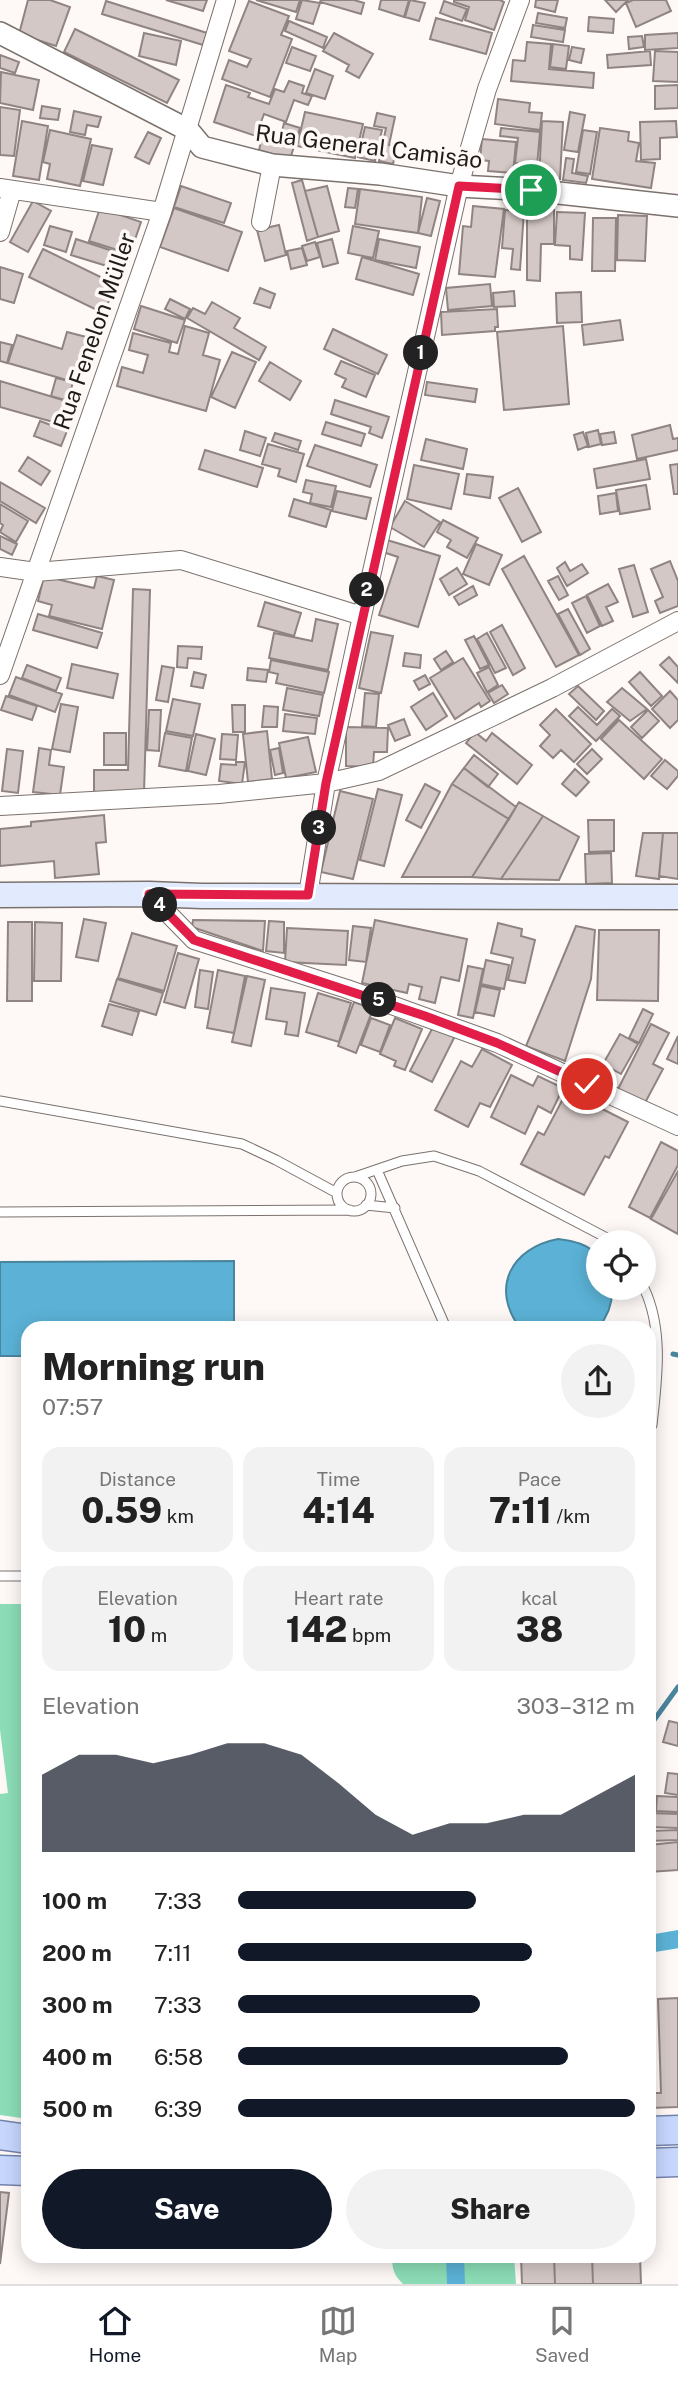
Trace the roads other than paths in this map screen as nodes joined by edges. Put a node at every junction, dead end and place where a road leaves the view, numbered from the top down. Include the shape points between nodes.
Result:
1 (226, 0) edge
2 (520, 0) edge
3 (0, 33) edge
4 (188, 130) junction
5 (272, 164) junction
6 (459, 186) junction
7 (6, 189) edge
8 (678, 206) edge
9 (162, 212) junction
10 (261, 222) dead end
11 (0, 233) edge
12 (0, 568) edge
13 (36, 572) junction
14 (362, 616) junction
15 (678, 621) edge
16 (0, 675) edge
17 (326, 783) junction
18 (0, 806) edge
19 (149, 894) junction
20 (0, 895) edge
21 (308, 895) junction
22 (678, 897) edge
23 (0, 1101) edge
24 (678, 1126) edge
25 (377, 1170) junction
26 (355, 1177) junction
27 (337, 1193) junction
28 (366, 1205) junction
29 (395, 1208) junction
30 (350, 1210) junction
31 (0, 1212) edge
32 (592, 1230) edge
33 (650, 1300) edge
34 (443, 1321) edge
35 (654, 1321) edge
36 (656, 1333) edge
37 (656, 1387) edge
38 (0, 1576) edge
39 (21, 1576) edge
40 (678, 2130) edge
41 (656, 2131) edge
42 (0, 2136) edge
43 (21, 2138) edge
44 (656, 2162) edge
45 (678, 2162) edge
46 (0, 2170) edge
47 (21, 2171) edge

1 - 4 street, Rua Fenelon Müller
2 - 6 street via 487,89
3 - 4 street, Rua General Camisão
4 - 5 street, Rua General Camisão via 202,147
4 - 9 street, Rua Fenelon Müller
5 - 6 street, Rua General Camisão
5 - 10 street
6 - 8 street, Rua General Camisão
6 - 14 street
7 - 9 street
7 - 11 street
9 - 13 street, Rua Fenelon Müller
12 - 13 street
13 - 14 street via 181,560
13 - 16 street, Rua Fenelon Müller
14 - 17 street
15 - 17 street via 379,771
17 - 18 street
17 - 21 street
19 - 20 main road
19 - 21 main road
19 - 24 street via 194,940 497,1043
21 - 22 main road
23 - 27 lane via 242,1144
25 - 26 lane
25 - 29 lane
25 - 32 lane via 434,1156 479,1171
26 - 27 lane via 341,1183
26 - 28 lane via 365,1181 370,1190
27 - 30 lane via 341,1204
28 - 29 lane
28 - 30 lane
29 - 34 lane
30 - 31 lane
33 - 35 lane
36 - 37 lane
38 - 39 lane
40 - 41 main road
42 - 43 main road
44 - 45 main road
46 - 47 main road

